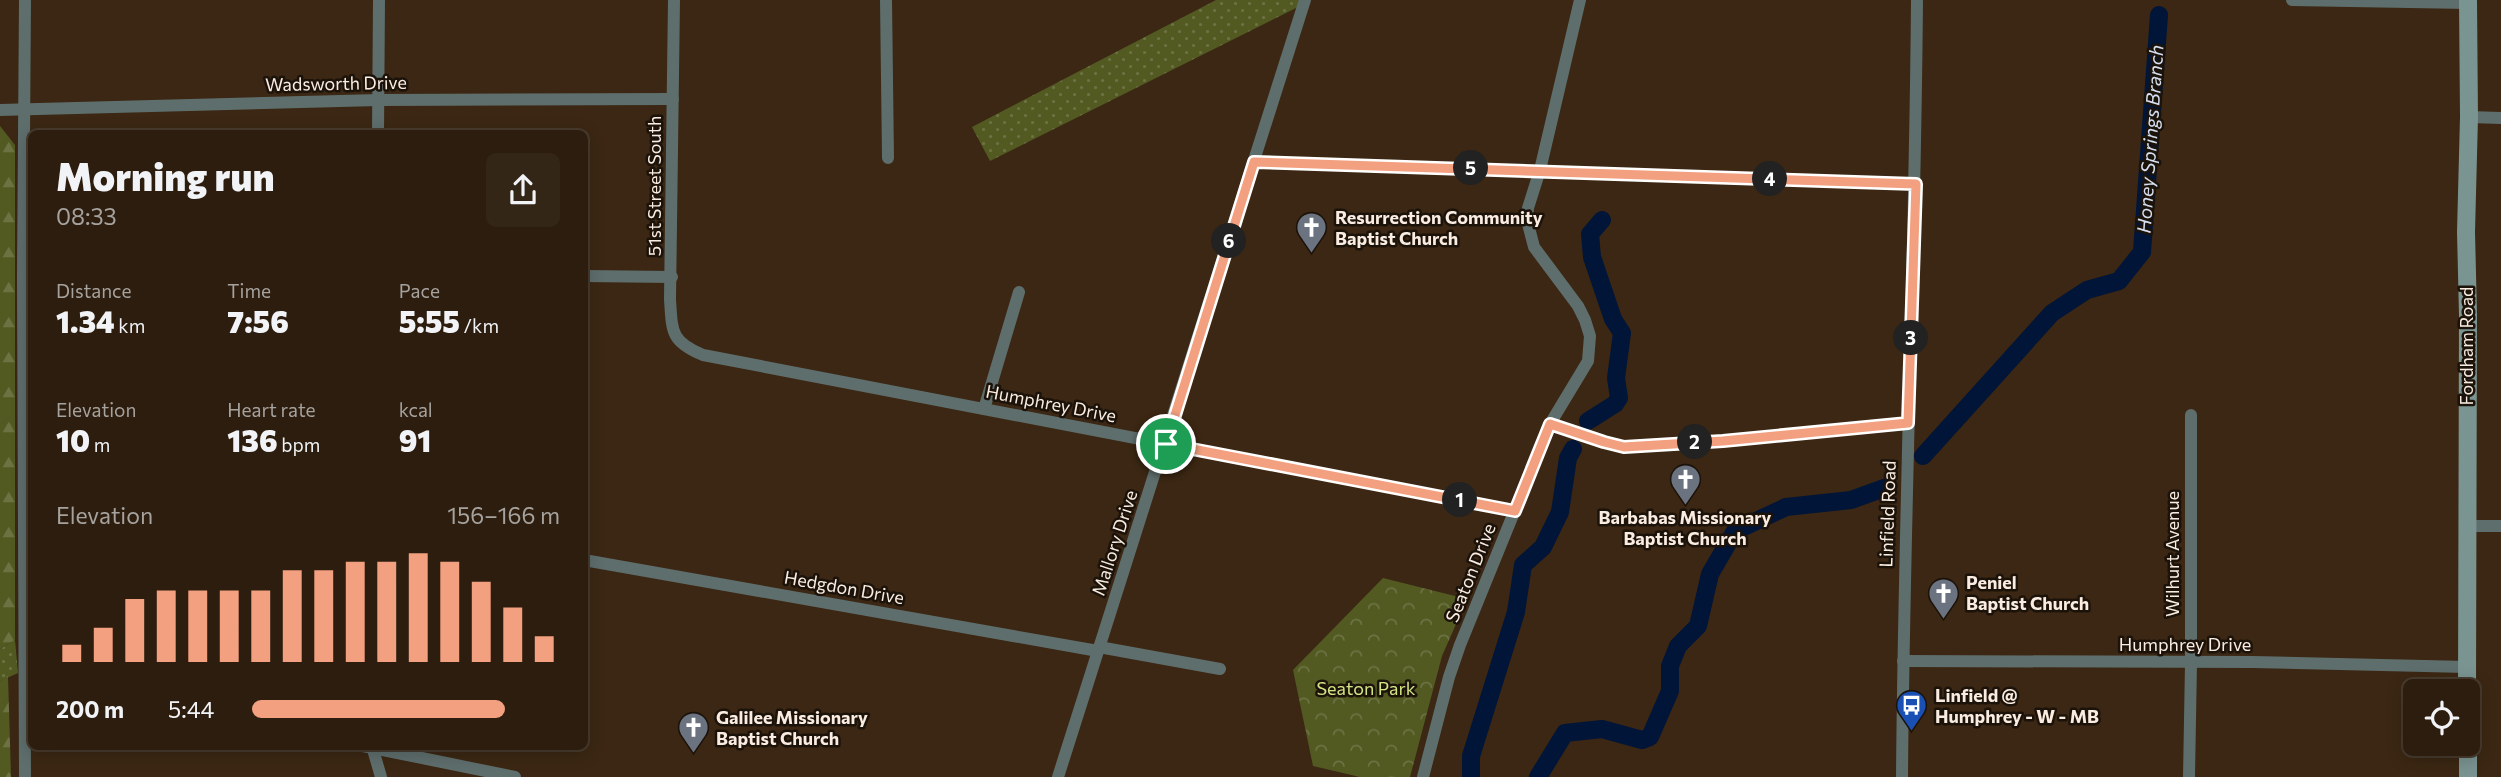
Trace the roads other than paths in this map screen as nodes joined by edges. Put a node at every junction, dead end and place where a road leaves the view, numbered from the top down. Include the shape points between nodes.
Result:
1 (25, 0) edge
2 (379, 0) edge
3 (674, 0) edge
4 (886, 0) edge
5 (1305, 0) edge
6 (1580, 0) edge
7 (1917, 0) edge
8 (2292, 0) edge
9 (2468, 2) edge
10 (673, 99) junction
11 (378, 100) junction
12 (0, 110) edge
13 (25, 110) junction
14 (2469, 117) junction
15 (2501, 118) edge
16 (378, 130) edge
17 (887, 158) dead end
18 (1254, 162) junction
19 (1540, 170) junction
20 (1916, 184) junction
21 (588, 276) edge
22 (672, 276) junction
23 (27, 277) edge
24 (1019, 292) dead end
25 (703, 355) joint
26 (984, 410) junction
27 (2190, 415) dead end
28 (1908, 423) junction
29 (1550, 424) junction
30 (1166, 444) junction
31 (1515, 511) junction
32 (2467, 526) junction
33 (2501, 526) edge
34 (588, 561) edge
35 (1098, 649) junction
36 (1903, 661) junction
37 (2191, 663) junction
38 (2467, 667) junction
39 (1220, 669) dead end
40 (2467, 679) edge
41 (28, 717) edge
42 (371, 750) edge
43 (388, 750) edge
44 (2468, 756) edge
45 (25, 777) edge
46 (381, 777) edge
47 (515, 777) edge
48 (1058, 777) edge
49 (1423, 777) edge
50 (1902, 777) edge
51 (2189, 777) edge
52 (2468, 777) edge

1 - 13 street
2 - 11 street
3 - 10 street, 51st Street South
4 - 17 street
5 - 18 street, Mallory Drive
6 - 19 street, Seaton Drive
7 - 20 street, Linfield Road
8 - 9 street
9 - 14 street, Fordham Road
10 - 11 street, Wadsworth Drive
10 - 22 street, 51st Street South
11 - 13 street, Wadsworth Drive
11 - 16 street
12 - 13 street, Wadsworth Drive
13 - 23 street
14 - 15 street
14 - 32 street, Fordham Road
18 - 19 street
18 - 30 street, Mallory Drive
19 - 20 street
19 - 29 street, Seaton Drive via 1527,220 1534,247 1578,306 1590,336 1588,361
20 - 28 street, Linfield Road
21 - 22 street
22 - 25 street, 51st Street South via 672,331 678,342
23 - 41 street
24 - 26 street
25 - 26 street, Humphrey Drive
26 - 30 street, Humphrey Drive
27 - 37 street, Wilhurt Avenue
28 - 29 street via 1624,447
28 - 36 street, Linfield Road
29 - 31 street, Seaton Drive
30 - 31 street, Humphrey Drive
30 - 35 street, Mallory Drive
31 - 49 street, Seaton Drive via 1457,656
32 - 33 street
32 - 38 street, Fordham Road
34 - 35 street, Hedgdon Drive
35 - 39 street, Hedgdon Drive
35 - 48 street, Mallory Drive
36 - 37 street, Humphrey Drive
36 - 50 street, Linfield Road
37 - 38 street, Humphrey Drive
37 - 51 street, Wilhurt Avenue
38 - 40 street, Fordham Road
41 - 45 street
42 - 46 street
43 - 47 street
44 - 52 street

